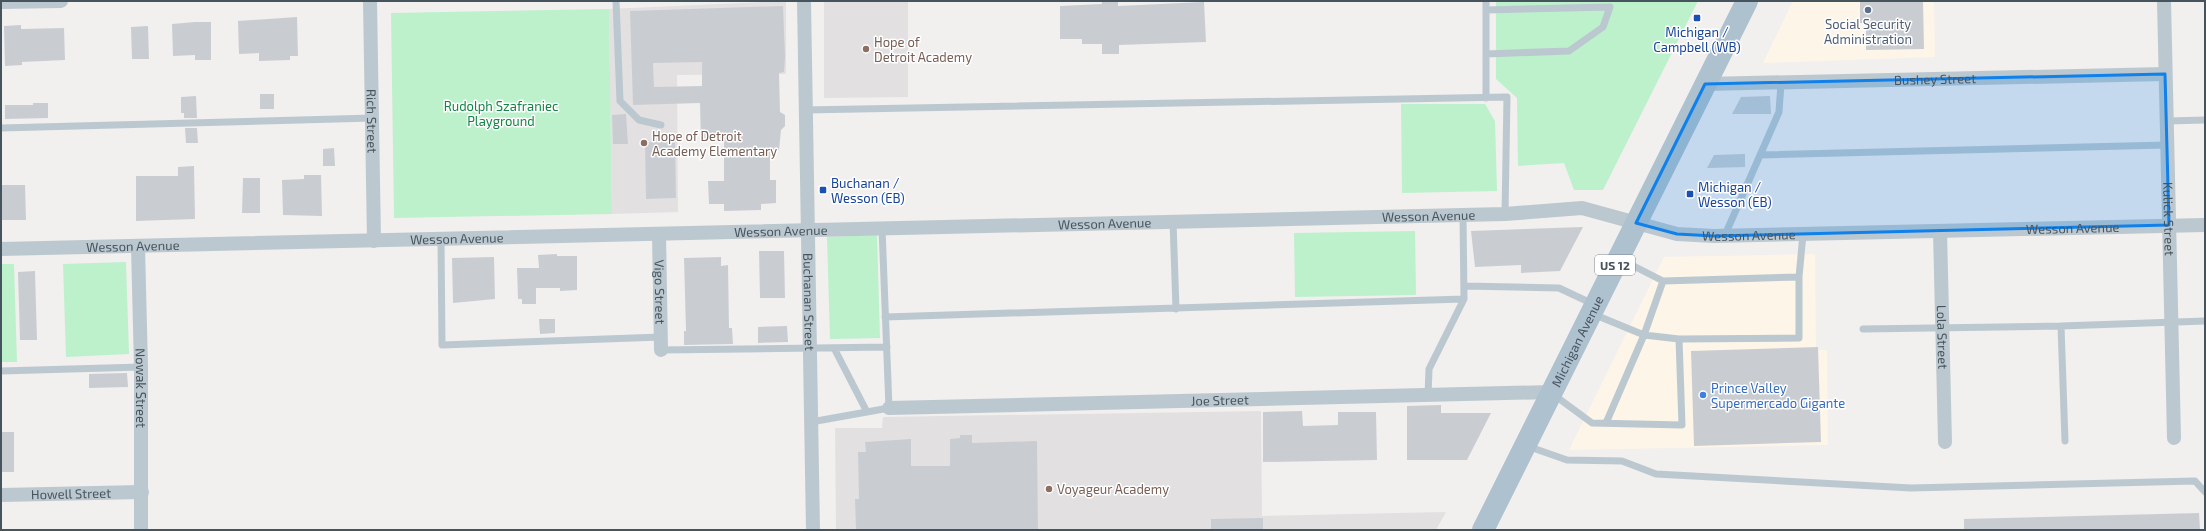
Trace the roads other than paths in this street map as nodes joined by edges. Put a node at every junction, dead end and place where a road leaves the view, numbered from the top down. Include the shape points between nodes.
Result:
1 (61, 1) edge
2 (370, 1) edge
3 (616, 1) edge
4 (804, 1) edge
5 (1486, 1) edge
6 (1747, 1) edge
7 (2164, 1) edge
8 (1, 2) edge
9 (1609, 4) edge
10 (1486, 10) junction
11 (1486, 54) junction
12 (2166, 74) junction
13 (1781, 83) junction
14 (1705, 84) junction
15 (1486, 98) junction
16 (805, 110) junction
17 (373, 118) junction
18 (2205, 120) edge
19 (2167, 121) junction
20 (661, 125) dead end
21 (1, 128) edge
22 (2167, 145) junction
23 (1760, 155) junction
24 (1505, 214) junction
25 (1463, 215) junction
26 (1173, 221) junction
27 (1636, 223) junction
28 (2205, 224) edge
29 (2169, 225) junction
30 (882, 228) junction
31 (807, 230) junction
32 (1940, 231) junction
33 (659, 234) junction
34 (1803, 234) junction
35 (1725, 235) junction
36 (441, 240) junction
37 (374, 241) junction
38 (138, 247) junction
39 (1, 249) edge
40 (1618, 258) junction
41 (1799, 277) junction
42 (1663, 281) junction
43 (1464, 286) junction
44 (1464, 299) junction
45 (1176, 308) junction
46 (1593, 309) junction
47 (886, 318) junction
48 (2205, 321) edge
49 (2172, 322) junction
50 (2061, 326) junction
51 (1942, 327) junction
52 (1863, 329) dead end
53 (1644, 335) junction
54 (1680, 338) junction
55 (661, 343) junction
56 (887, 347) junction
57 (834, 348) junction
58 (810, 349) junction
59 (141, 367) junction
60 (1, 370) edge
61 (1551, 392) junction
62 (1428, 396) junction
63 (889, 408) junction
64 (867, 412) junction
65 (811, 422) junction
66 (1606, 423) junction
67 (2174, 438) dead end
68 (2065, 441) dead end
69 (1945, 442) dead end
70 (1525, 445) junction
71 (142, 492) junction
72 (2205, 492) edge
73 (1, 495) edge
74 (141, 530) edge
75 (813, 530) edge
76 (1483, 530) edge

1 - 8 street
2 - 17 street, Rich Street
3 - 20 lane via 620,100 639,120
4 - 16 street, Buchanan Street
5 - 10 lane
6 - 14 main road, Michigan Avenue / US 12
7 - 12 street, Kulick Street
9 - 10 lane
9 - 11 lane via 1603,27 1569,51
10 - 11 lane
11 - 15 lane
12 - 13 street, Bushey Street
12 - 19 street, Kulick Street
13 - 14 street, Bushey Street
13 - 23 lane via 1778,112
14 - 27 main road, Michigan Avenue / US 12
15 - 16 lane
15 - 24 lane via 1507,97
16 - 31 street, Buchanan Street
17 - 21 lane
17 - 37 street, Rich Street
18 - 19 lane
19 - 22 street, Kulick Street
22 - 23 lane
22 - 29 street, Kulick Street
23 - 35 lane
24 - 25 street, Wesson Avenue
24 - 27 street, Wesson Avenue via 1582,208
25 - 26 street, Wesson Avenue
25 - 43 lane
26 - 30 street, Wesson Avenue
26 - 45 lane
27 - 35 street, Wesson Avenue via 1677,234
27 - 40 main road, Michigan Avenue / US 12
28 - 29 street, Wesson Avenue
29 - 32 street, Wesson Avenue
29 - 49 street, Kulick Street
30 - 31 street, Wesson Avenue
30 - 47 lane
31 - 33 street, Wesson Avenue
31 - 58 street, Buchanan Street
32 - 34 street, Wesson Avenue
32 - 51 street, Lola Street
33 - 36 street, Wesson Avenue
33 - 55 street, Vigo Street
34 - 35 street, Wesson Avenue
34 - 41 lane
36 - 37 street, Wesson Avenue
36 - 55 lane via 442,345
37 - 38 street, Wesson Avenue
38 - 39 street, Wesson Avenue
38 - 59 street, Nowak Street
40 - 42 lane
40 - 46 main road, Michigan Avenue / US 12
41 - 42 lane
41 - 54 lane via 1799,338
42 - 53 lane
43 - 44 lane
43 - 46 lane via 1559,288
44 - 45 lane
44 - 62 lane via 1429,369
45 - 47 lane
46 - 53 lane
46 - 61 main road, Michigan Avenue / US 12
47 - 56 lane
48 - 49 lane
49 - 50 lane
49 - 67 street, Kulick Street
50 - 51 lane
50 - 68 lane
51 - 52 lane
51 - 69 street, Lola Street
53 - 54 lane
53 - 66 lane
54 - 66 lane via 1682,425
55 - 58 lane
56 - 57 lane
56 - 63 lane
57 - 58 lane
57 - 64 lane
58 - 65 street, Buchanan Street
59 - 60 lane
59 - 71 street, Nowak Street
61 - 62 street, Joe Street
61 - 66 lane via 1592,423
61 - 70 main road, Michigan Avenue / US 12
62 - 63 street, Joe Street
63 - 64 lane
64 - 65 lane
65 - 75 street, Buchanan Street
70 - 72 lane via 1567,460 1622,461 1656,474 1911,488 2196,482
70 - 76 main road, Michigan Avenue / US 12
71 - 73 street, Howell Street
71 - 74 street, Nowak Street

